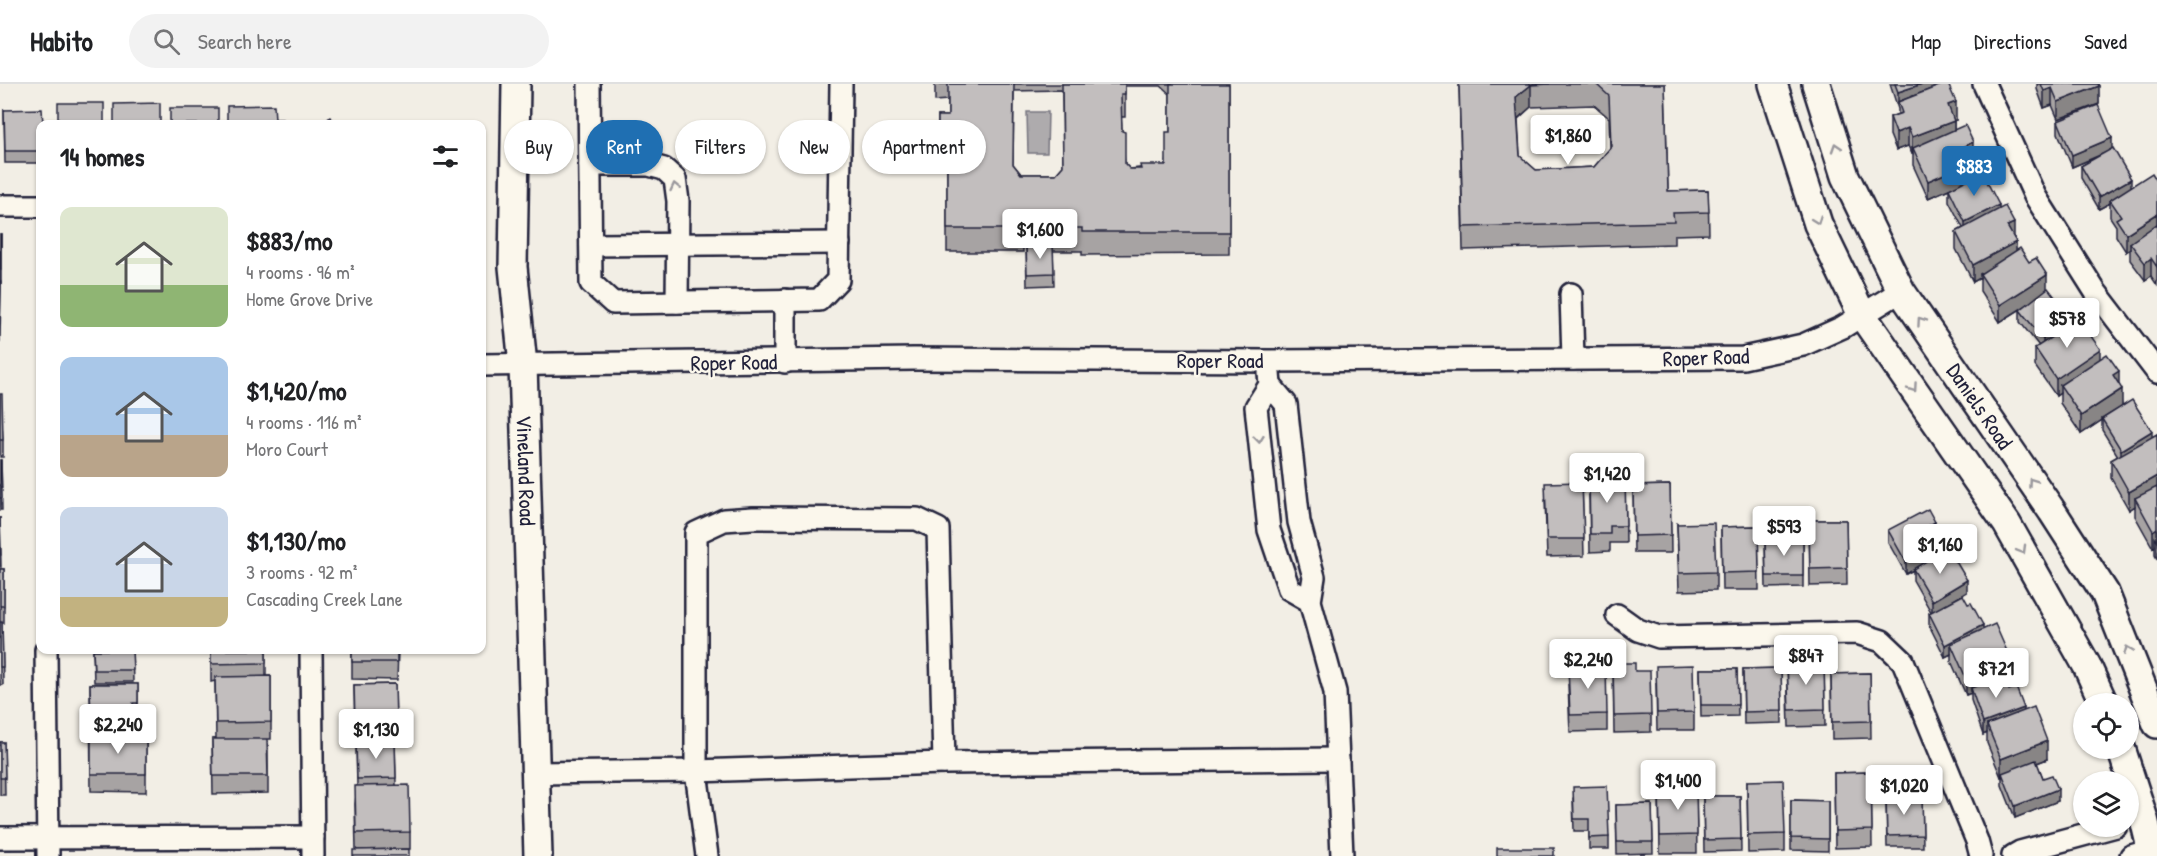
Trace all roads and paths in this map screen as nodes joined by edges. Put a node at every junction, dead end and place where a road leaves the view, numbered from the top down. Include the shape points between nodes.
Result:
1 (516, 84) edge
2 (589, 84) edge
3 (842, 84) edge
4 (1773, 84) edge
5 (1816, 84) edge
6 (1984, 84) edge
7 (589, 120) edge
8 (663, 169) edge
9 (590, 174) edge
10 (0, 206) edge
11 (36, 206) edge
12 (838, 243) junction
13 (591, 245) junction
14 (678, 245) junction
15 (1901, 291) junction
16 (1571, 294) dead end
17 (785, 300) junction
18 (677, 302) junction
19 (1862, 315) junction
20 (1573, 359) junction
21 (1269, 361) junction
22 (785, 362) junction
23 (486, 365) edge
24 (523, 365) junction
25 (2157, 372) edge
26 (1270, 385) junction
27 (1299, 522) junction
28 (1269, 530) junction
29 (1310, 601) junction
30 (1617, 615) dead end
31 (46, 654) edge
32 (311, 654) edge
33 (2100, 693) edge
34 (2157, 724) edge
35 (1338, 759) junction
36 (2124, 759) edge
37 (944, 763) junction
38 (696, 771) junction
39 (536, 773) junction
40 (2143, 819) edge
41 (2075, 837) edge
42 (0, 838) edge
43 (313, 846) edge
44 (48, 847) edge
45 (2148, 853) edge
46 (538, 856) edge
47 (707, 856) edge
48 (1342, 856) edge
49 (1981, 856) edge
50 (2013, 856) edge

1 - 24 main road, Vineland Road via 513,267
2 - 7 street
3 - 12 street
4 -> 19 main road, Daniels Road via 1818,224
15 -> 5 main road, Daniels Road via 1845,176
6 - 25 street via 2035,196 2095,291
14 -> 8 street via 675,179
9 - 13 street
10 - 11 street
12 - 14 street
12 - 17 street via 838,280 819,300
13 - 14 street
13 - 18 street via 591,283 612,303
14 - 18 street
15 - 19 street, Roper Road
34 -> 15 main road, Daniels Road via 2105,593
16 - 20 street
17 - 18 street
17 - 22 street
19 - 20 street, Roper Road via 1803,345 1743,358
19 -> 33 main road, Daniels Road via 2007,524
20 - 21 street, Roper Road
21 - 22 street, Roper Road
21 - 26 street
22 - 24 street, Roper Road
23 - 24 street, Roper Road
24 - 39 main road, Vineland Road
26 - 27 street via 1286,404
26 -> 28 street via 1256,407
27 - 28 street
27 - 29 street via 1314,577
28 - 29 street via 1289,589
29 - 35 street via 1335,692
30 - 49 street via 1638,630 1659,637 1857,633 1882,641 1903,660
31 - 44 street
32 - 43 street
35 - 37 street
35 - 48 street
36 - 40 main road
37 - 38 street
37 - 38 street via 938,529 917,519 753,518 724,520 696,533
38 - 39 street
38 - 47 street
39 - 46 main road, Vineland Road
40 - 45 main road
41 - 50 street
42 - 44 street
43 - 44 street

